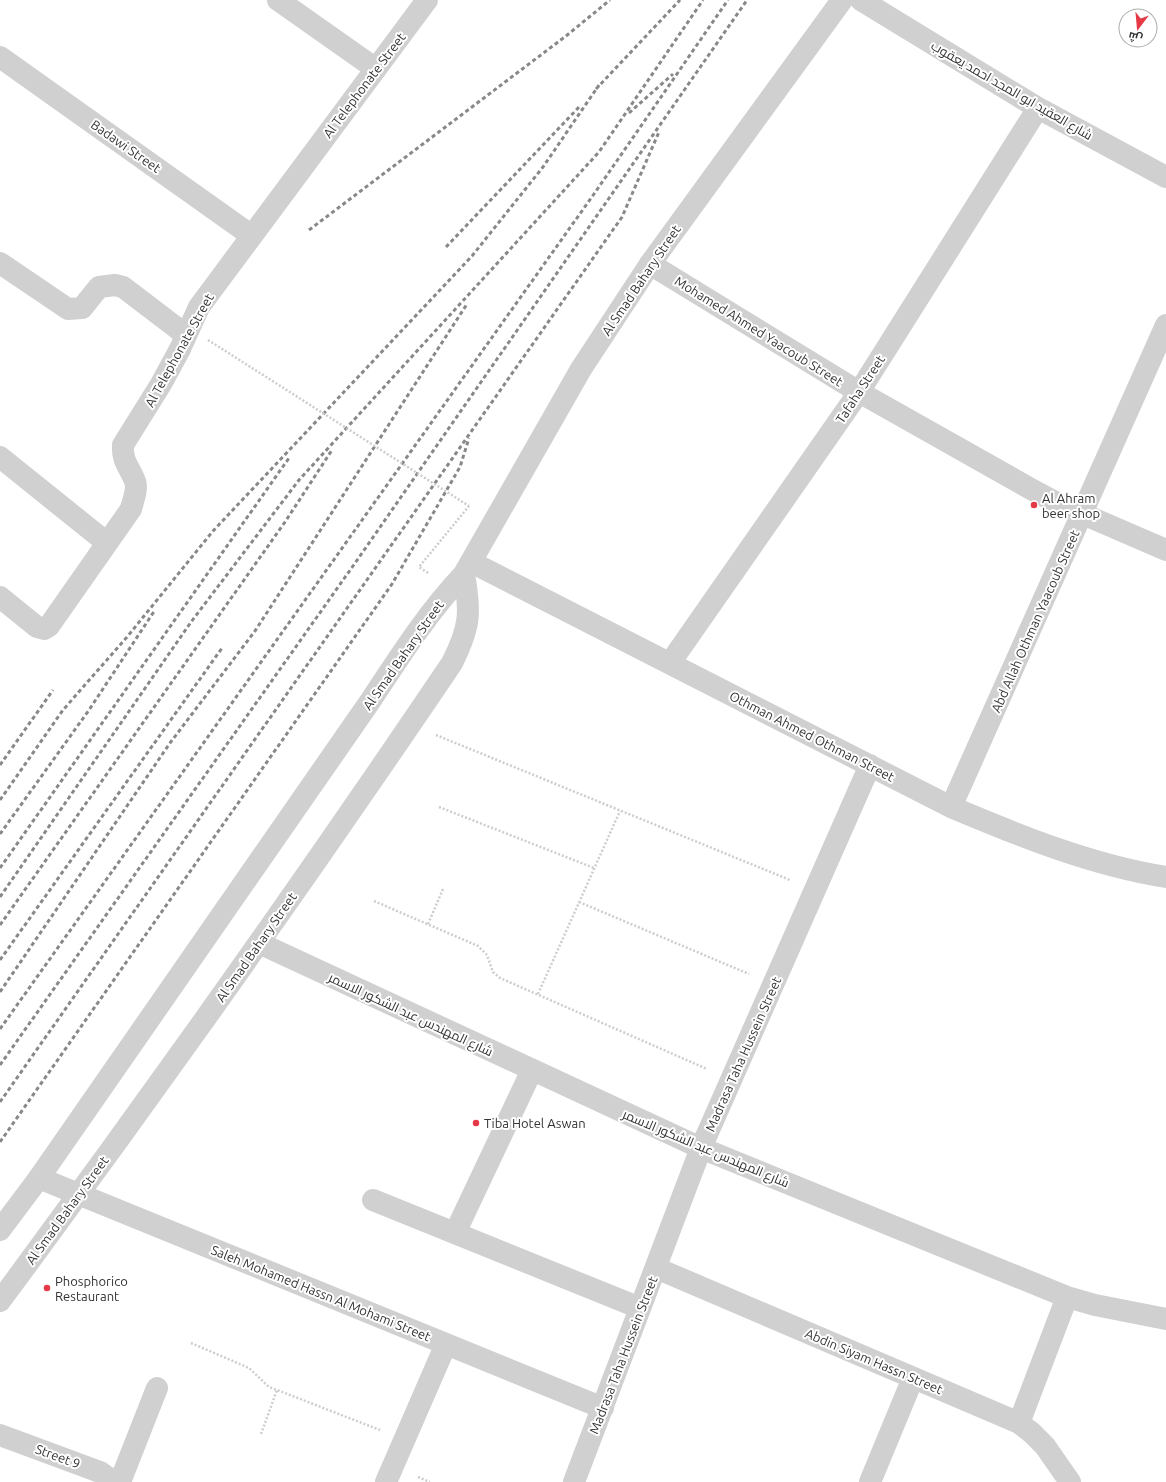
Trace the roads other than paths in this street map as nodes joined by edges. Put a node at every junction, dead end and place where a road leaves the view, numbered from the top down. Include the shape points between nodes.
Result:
1 (278, 0) edge
2 (427, 0) edge
3 (842, 0) edge
4 (861, 0) edge
5 (0, 57) edge
6 (376, 69) junction
7 (1038, 108) junction
8 (1166, 177) edge
9 (252, 236) junction
10 (0, 263) edge
11 (650, 264) junction
12 (1166, 325) edge
13 (186, 335) junction
14 (859, 392) junction
15 (0, 457) edge
16 (1082, 514) junction
17 (107, 543) junction
18 (1166, 550) edge
19 (467, 568) junction
20 (0, 597) edge
21 (670, 663) junction
22 (870, 765) junction
23 (951, 807) junction
24 (1166, 877) edge
25 (259, 943) junction
26 (532, 1070) junction
27 (701, 1148) junction
28 (38, 1178) junction
29 (79, 1195) junction
30 (374, 1200) dead end
31 (0, 1230) edge
32 (455, 1233) junction
33 (656, 1268) junction
34 (1067, 1297) junction
35 (0, 1302) edge
36 (640, 1308) junction
37 (1166, 1319) edge
38 (446, 1344) junction
39 (913, 1378) junction
40 (157, 1388) dead end
41 (603, 1408) junction
42 (1019, 1423) junction
43 (0, 1435) edge
44 (114, 1482) edge
45 (120, 1482) edge
46 (386, 1482) edge
47 (574, 1482) edge
48 (870, 1482) edge
49 (1070, 1482) edge

1 - 6 street
2 - 6 street, Al Telephonate Street
3 - 11 street, Al Smad Bahary Street
4 - 7 street, شارع العقيد ابو المجد احمد يعقوب
5 - 9 street, Badawi Street
6 - 9 street, Al Telephonate Street
7 - 8 street, شارع العقيد ابو المجد احمد يعقوب
7 - 14 street, Tafaha Street
9 - 13 street, Al Telephonate Street via 199,307
10 - 13 street via 68,309 82,308 99,287 106,285 123,288
11 - 14 street, Mohamed Ahmed Yaacoub Street
11 - 19 street, Al Smad Bahary Street via 580,369
12 - 16 street, Abd Allah Othman Yaacoub Street
13 - 17 street, Al Telephonate Street via 161,384 123,445 126,465 135,482 134,498 131,509
14 - 16 street, Mohamed Ahmed Yaacoub Street via 1049,499
14 - 21 street, Tafaha Street
15 - 17 street
16 - 18 street, Mohamed Ahmed Yaacoub Street
16 - 23 street, Abd Allah Othman Yaacoub Street
17 - 20 street, Al Telephonate Street via 49,626 44,629 37,627
19 - 21 street, Othman Ahmed Othman Street
19 - 25 street, Al Smad Bahary Street via 468,617 464,639 452,662
19 - 28 street, Al Smad Bahary Street via 412,637 371,700
21 - 22 street, Othman Ahmed Othman Street
22 - 23 street, Othman Ahmed Othman Street
22 - 27 street, Madrasa Taha Hussein Street
23 - 24 street, Othman Ahmed Othman Street via 1017,835 1084,858
25 - 26 street, شارع المهندس عبد الشكور الاسمر
25 - 29 street, Al Smad Bahary Street
26 - 27 street, شارع المهندس عبد الشكور الاسمر
26 - 32 street
27 - 33 street, Madrasa Taha Hussein Street
27 - 34 street, شارع المهندس عبد الشكور الاسمر
28 - 29 street, Saleh Mohamed Hassn Al Mohami Street
28 - 31 street, Al Smad Bahary Street
29 - 35 street, Al Smad Bahary Street
29 - 38 street, Saleh Mohamed Hassn Al Mohami Street
30 - 32 street
32 - 36 street
33 - 36 street, Madrasa Taha Hussein Street
33 - 39 street, Abdin Siyam Hassn Street
34 - 37 street, شارع المهندس عبد الشكور الاسمر
34 - 42 street
36 - 41 street, Madrasa Taha Hussein Street
38 - 41 street, Saleh Mohamed Hassn Al Mohami Street
38 - 46 street
39 - 42 street, Abdin Siyam Hassn Street
39 - 48 street
40 - 45 street
41 - 47 street, Madrasa Taha Hussein Street
42 - 49 street, Abdin Siyam Hassn Street via 1045,1446
43 - 44 street, Street 9 via 100,1472

